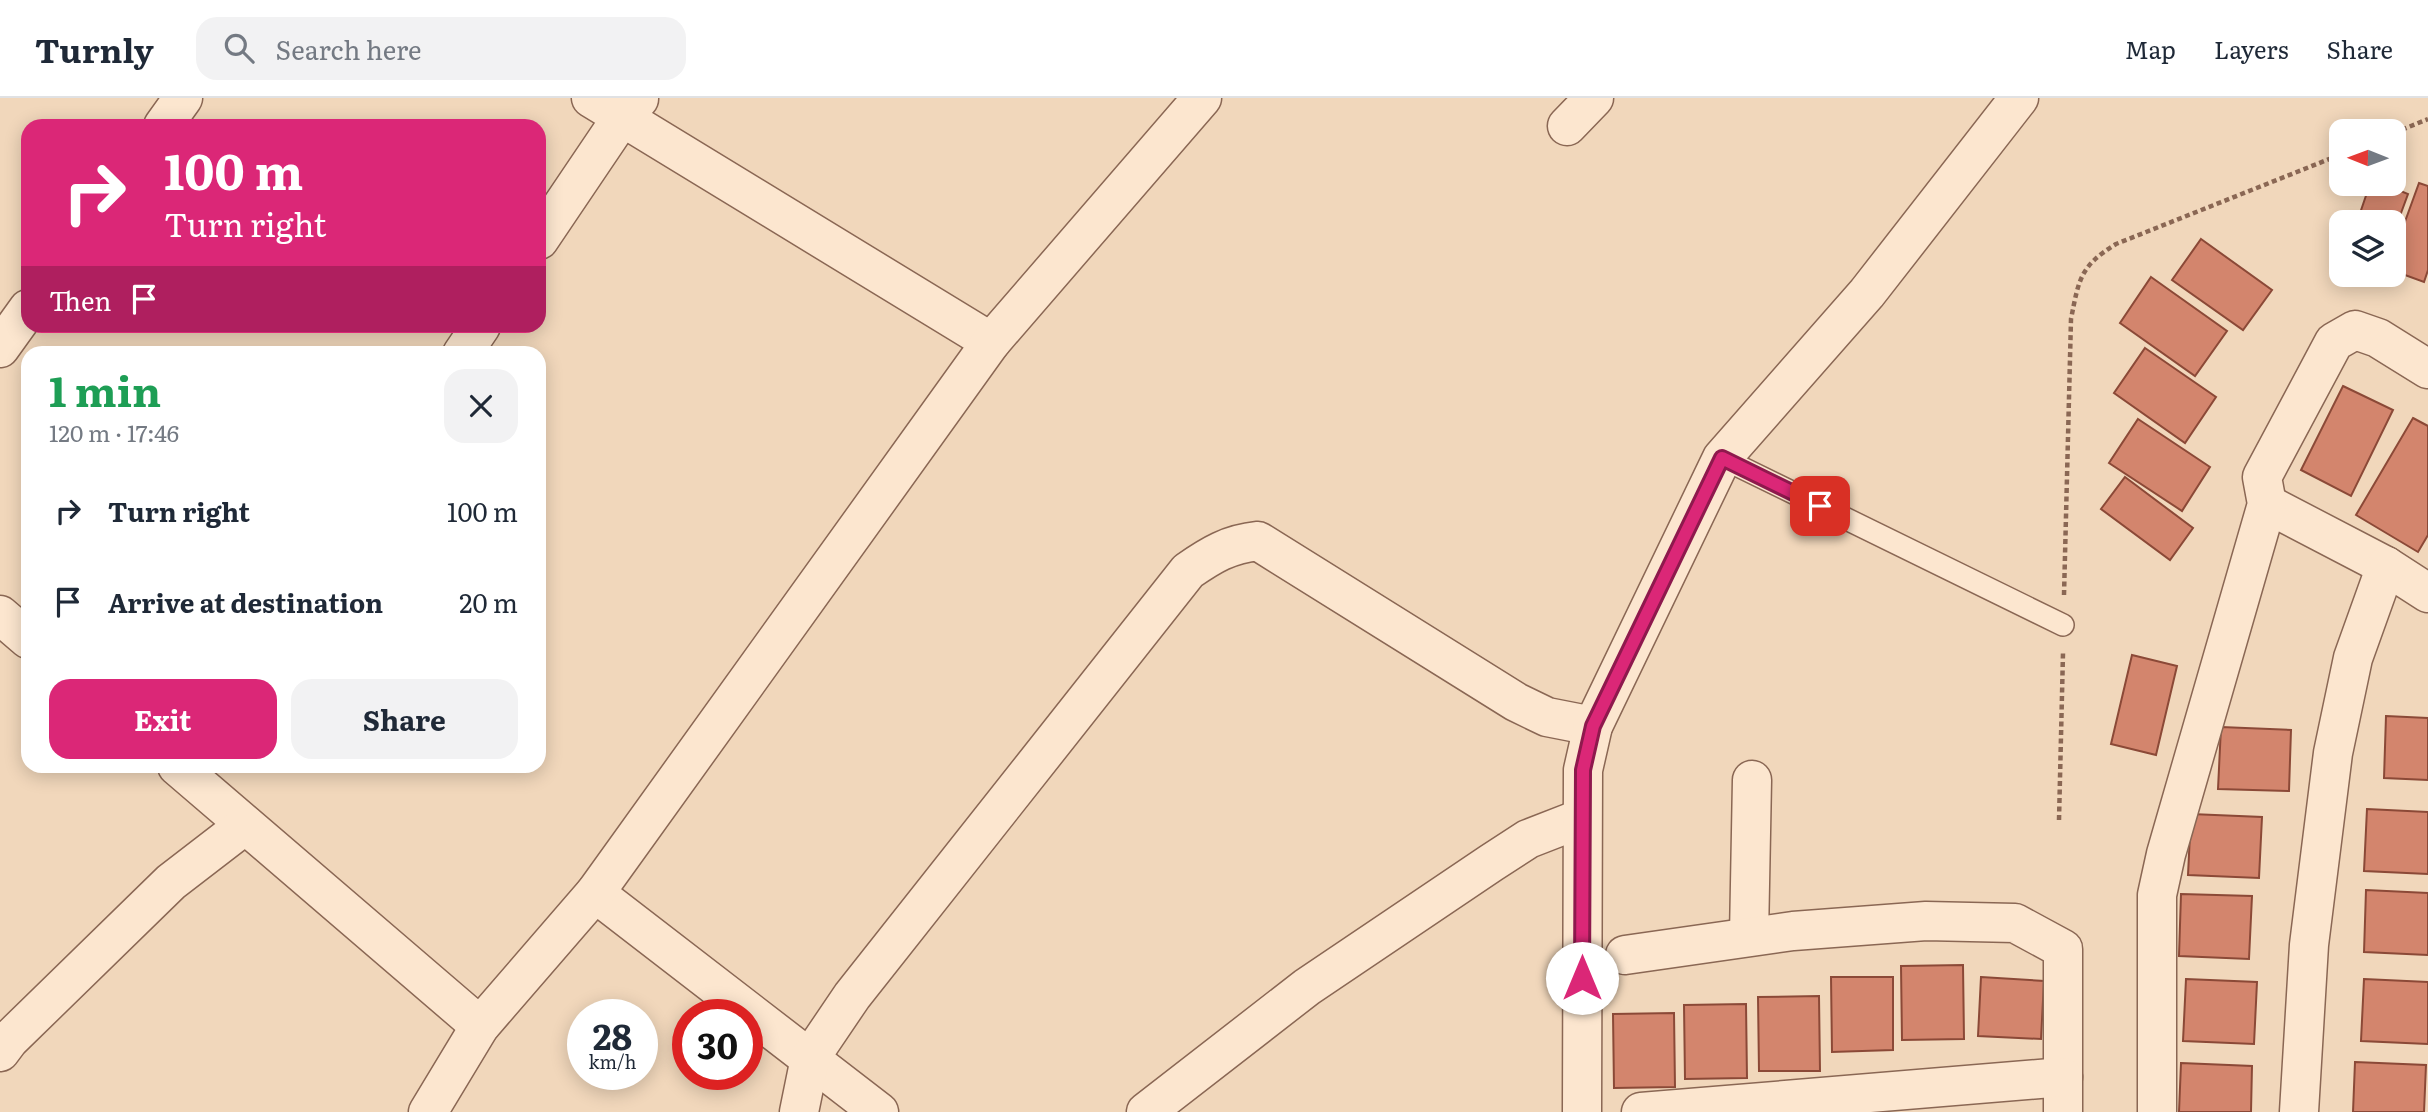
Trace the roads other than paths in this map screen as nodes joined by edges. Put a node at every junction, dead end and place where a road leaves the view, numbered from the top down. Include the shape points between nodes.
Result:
1 (183, 98) edge
2 (1202, 98) edge
3 (1594, 98) edge
4 (2019, 98) edge
5 (617, 104) edge
6 (168, 119) edge
7 (1567, 126) dead end
8 (546, 228) edge
9 (21, 320) edge
10 (991, 342) junction
11 (0, 348) edge
12 (2428, 369) edge
13 (1722, 458) junction
14 (2267, 504) junction
15 (2386, 566) junction
16 (2428, 593) edge
17 (0, 615) edge
18 (2063, 625) road end
19 (21, 633) edge
20 (1593, 726) junction
21 (187, 773) edge
22 (1752, 780) dead end
23 (1582, 818) junction
24 (245, 825) junction
25 (595, 893) junction
26 (1749, 936) junction
27 (1625, 955) dead end
28 (480, 1026) junction
29 (0, 1052) edge
30 (810, 1058) junction
31 (2063, 1094) edge
32 (428, 1112) edge
33 (799, 1112) edge
34 (879, 1112) edge
35 (1146, 1112) edge
36 (1582, 1112) edge
37 (1641, 1112) edge
38 (2157, 1112) edge
39 (2299, 1112) edge

1 - 6 street
2 - 10 street
3 - 7 street
4 - 13 street via 1867,293
5 - 8 street
5 - 10 street
9 - 11 street
10 - 25 street
12 - 14 street via 2378,338 2355,330 2334,342 2265,470 2262,489
13 - 18 lane
13 - 20 street
14 - 15 street
14 - 38 street via 2157,895
15 - 16 street
15 - 39 street via 2353,658 2333,753 2309,945
17 - 19 street
20 - 23 street via 1583,770
20 - 30 street via 1548,717 1516,702 1258,541 1229,546 1188,571 852,996
21 - 24 street
22 - 26 street
23 - 35 street via 1528,839 1307,987
23 - 36 street
24 - 28 street
24 - 29 street via 171,882
25 - 28 street
25 - 30 street
26 - 27 street
26 - 31 street via 1926,921 2015,923 2063,949
28 - 32 street
30 - 33 street
30 - 34 street
31 - 37 street

